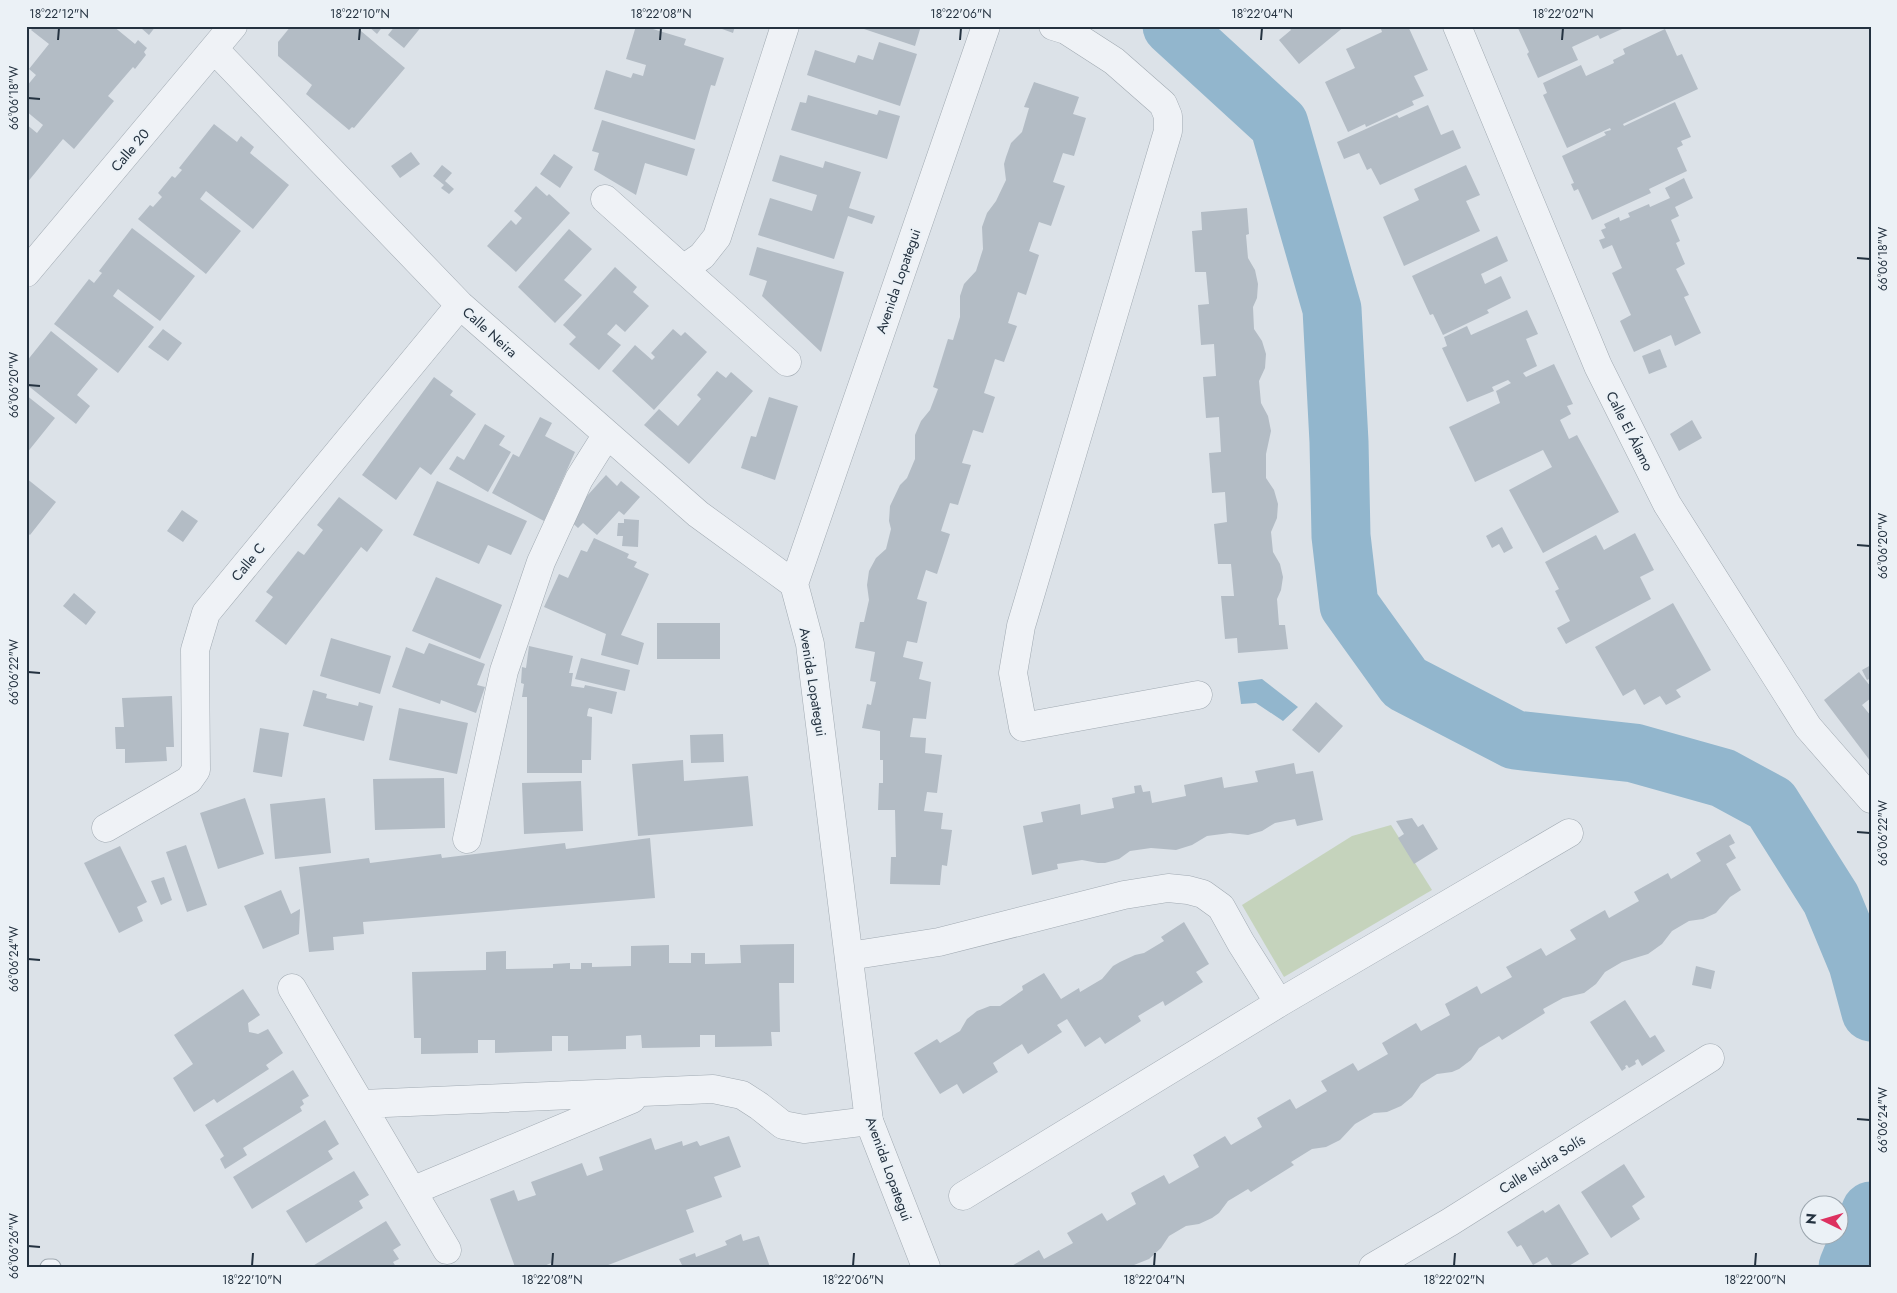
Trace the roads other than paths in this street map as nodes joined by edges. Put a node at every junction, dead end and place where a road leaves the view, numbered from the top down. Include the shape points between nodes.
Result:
1 (233, 26) edge
2 (785, 26) edge
3 (986, 26) edge
4 (1053, 26) edge
5 (1457, 26) edge
6 (214, 49) junction
7 (605, 199) dead end
8 (683, 269) junction
9 (26, 273) edge
10 (460, 305) junction
11 (787, 362) dead end
12 (606, 436) junction
13 (794, 584) junction
14 (1198, 694) dead end
15 (1871, 799) edge
16 (106, 828) dead end
17 (1569, 833) dead end
18 (467, 839) dead end
19 (849, 956) junction
20 (292, 988) dead end
21 (1279, 1003) junction
22 (1710, 1058) dead end
23 (650, 1092) junction
24 (362, 1104) junction
25 (869, 1122) junction
26 (412, 1190) junction
27 (963, 1196) dead end
28 (447, 1250) dead end
29 (48, 1267) edge
30 (53, 1267) edge
31 (926, 1267) edge
32 (1373, 1267) edge

1 - 6 street, Calle 20
2 - 8 street via 717,237 702,256
3 - 13 street, Avenida Lopategui
4 - 14 street via 1066,30 1114,61 1163,104 1168,116 1168,131 1021,626 1013,673 1023,727
5 - 15 street, Calle El Álamo via 1598,366 1667,504 1808,727
6 - 9 street, Calle 20
6 - 10 street, Calle Neira
7 - 8 street
8 - 11 street
10 - 12 street, Calle Neira
10 - 16 street, Calle C via 206,613 195,650 196,770 189,780
12 - 13 street, Calle Neira via 698,514
12 - 18 street via 579,479 541,562 504,671
13 - 19 street, Avenida Lopategui via 810,644
17 - 21 street
19 - 21 street via 939,942 1124,895 1168,888 1188,890 1203,894 1221,907
19 - 25 street, Avenida Lopategui
20 - 24 street
21 - 27 street
22 - 32 street, Calle Isidra Solís
23 - 24 street
23 - 25 street via 713,1089 742,1095 783,1125 804,1129
23 - 26 street
24 - 26 street
25 - 31 street, Avenida Lopategui
26 - 28 street
29 - 30 lane

